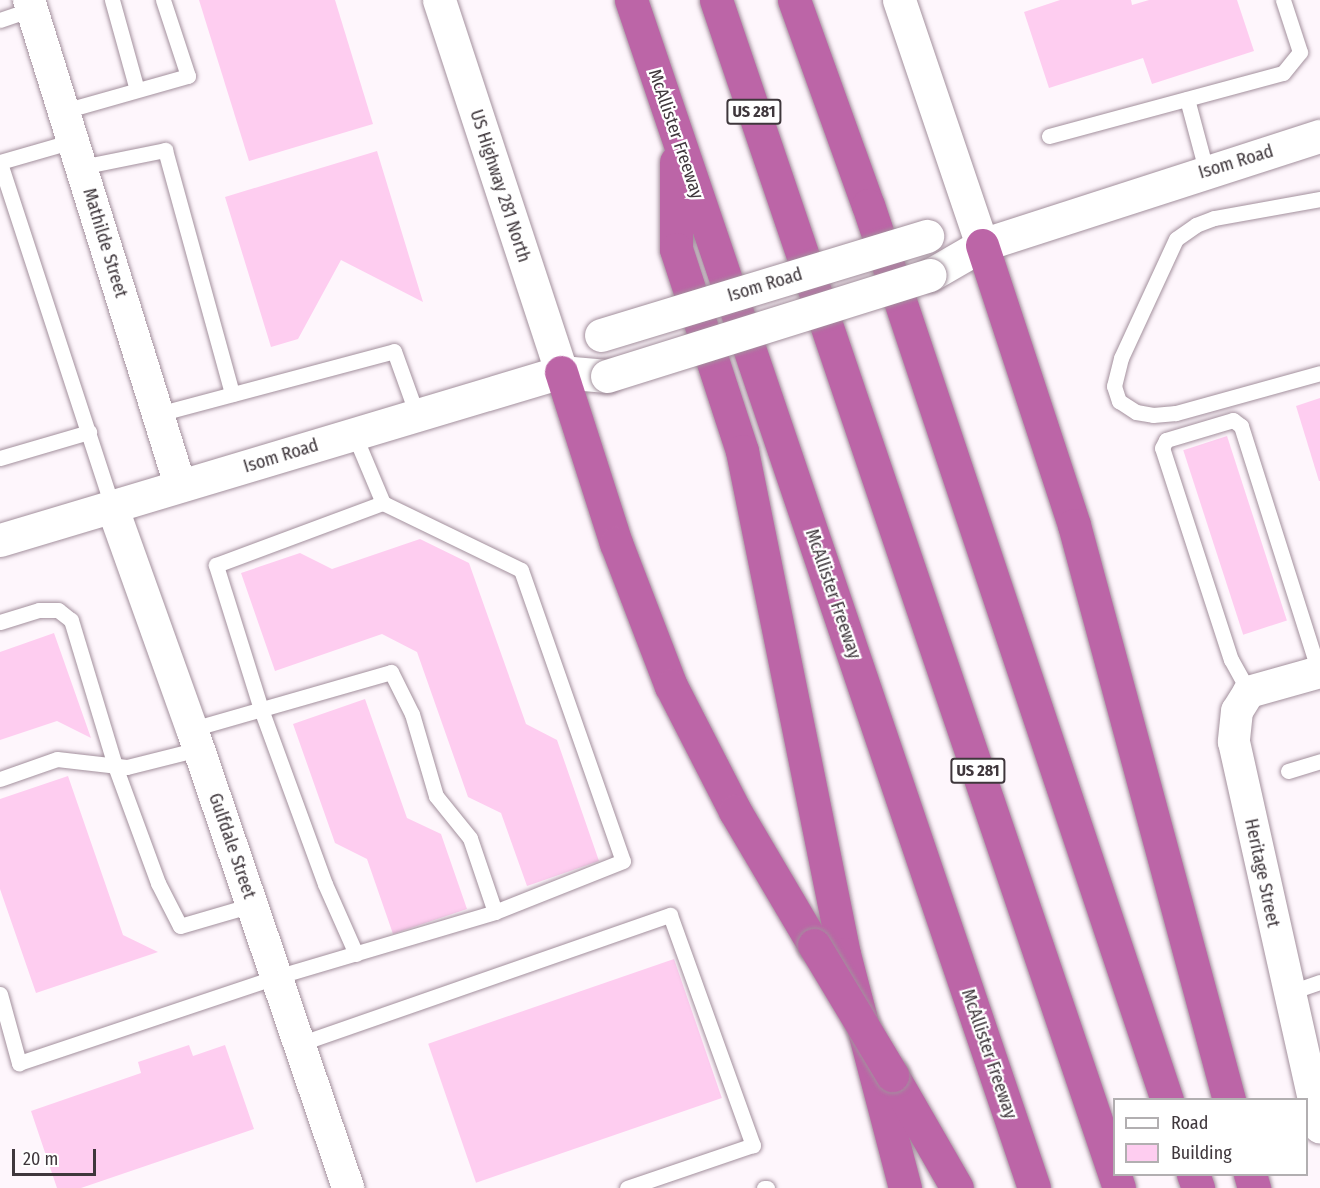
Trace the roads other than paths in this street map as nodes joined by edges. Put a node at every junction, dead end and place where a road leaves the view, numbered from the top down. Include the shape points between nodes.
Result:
1 (112, 0) edge
2 (163, 0) edge
3 (439, 0) edge
4 (631, 0) edge
5 (716, 0) edge
6 (794, 0) edge
7 (899, 0) edge
8 (1283, 0) edge
9 (30, 4) edge
10 (0, 20) edge
11 (137, 90) junction
12 (1187, 99) junction
13 (63, 111) junction
14 (676, 132) junction
15 (1320, 135) edge
16 (1049, 136) dead end
17 (77, 154) junction
18 (0, 163) edge
19 (1206, 170) junction
20 (1320, 200) edge
21 (982, 245) junction
22 (561, 372) junction
23 (1320, 373) edge
24 (232, 394) junction
25 (158, 414) junction
26 (417, 415) junction
27 (89, 432) junction
28 (354, 434) junction
29 (0, 458) edge
30 (180, 485) junction
31 (383, 503) junction
32 (112, 506) junction
33 (0, 540) edge
34 (0, 622) edge
35 (1319, 672) edge
36 (1249, 692) junction
37 (261, 709) junction
38 (195, 739) junction
39 (1320, 761) edge
40 (115, 766) junction
41 (1288, 771) dead end
42 (0, 779) edge
43 (252, 906) junction
44 (495, 912) junction
45 (356, 954) junction
46 (276, 977) junction
47 (1320, 982) edge
48 (1288, 993) junction
49 (0, 994) edge
50 (299, 1044) junction
51 (1166, 1098) edge
52 (1228, 1098) edge
53 (1320, 1128) edge
54 (1113, 1170) edge
55 (348, 1188) edge
56 (627, 1188) edge
57 (905, 1188) edge
58 (957, 1188) edge
59 (1034, 1188) edge

1 - 11 lane
2 - 11 lane via 188,76
3 - 22 street, US Highway 281 North
4 - 14 highway, McAllister Freeway
5 - 54 highway, US 281
6 - 51 highway via 868,205
7 - 21 street
8 - 12 lane via 1299,52 1282,73
9 - 10 lane
9 - 13 street, Mathilde Street
11 - 13 lane
12 - 16 lane
12 - 19 lane
13 - 17 street, Mathilde Street
14 - 57 highway via 676,249 742,452 844,954
14 - 59 highway, McAllister Freeway
15 - 19 street, Isom Road
17 - 18 lane
17 - 24 lane via 165,150
17 - 25 street, Mathilde Street
18 - 27 lane
19 - 21 street, Isom Road
20 - 23 lane via 1214,218 1176,239 1120,358 1114,386 1119,401 1136,412 1153,415 1190,410
21 - 22 street, Isom Road, bridge via 930,275 607,376
21 - 22 street, Isom Road, bridge via 927,236 601,335
21 - 52 highway via 1074,525
22 - 26 street, Isom Road
22 - 58 highway, bridge via 616,543 671,686 752,841
24 - 25 lane
24 - 26 lane via 394,351
25 - 30 street, Mathilde Street
26 - 28 street, Isom Road
27 - 29 lane
27 - 32 lane
28 - 30 street, Isom Road
28 - 31 lane
30 - 32 street, Isom Road
31 - 37 lane via 216,565
31 - 44 lane via 521,570 623,861
32 - 33 street, Isom Road
32 - 38 street, Gulfdale Street
34 - 40 lane via 58,609 71,620
35 - 36 street
35 - 36 lane via 1241,426 1233,420 1166,440 1162,448 1231,660
36 - 48 street, Heritage Street via 1237,711 1234,742
37 - 38 lane
37 - 44 lane via 391,672 412,714 436,796 470,838
37 - 45 lane via 325,884
38 - 40 lane via 127,767
38 - 43 street, Gulfdale Street
39 - 41 lane
40 - 42 lane via 57,759
40 - 43 lane via 158,883 180,926
43 - 46 street, Gulfdale Street
44 - 45 lane
45 - 46 lane
46 - 49 lane via 19,1063
46 - 50 street, Gulfdale Street
47 - 48 lane
48 - 53 street, Heritage Street
50 - 55 street, Gulfdale Street
50 - 56 lane via 670,915 753,1145

